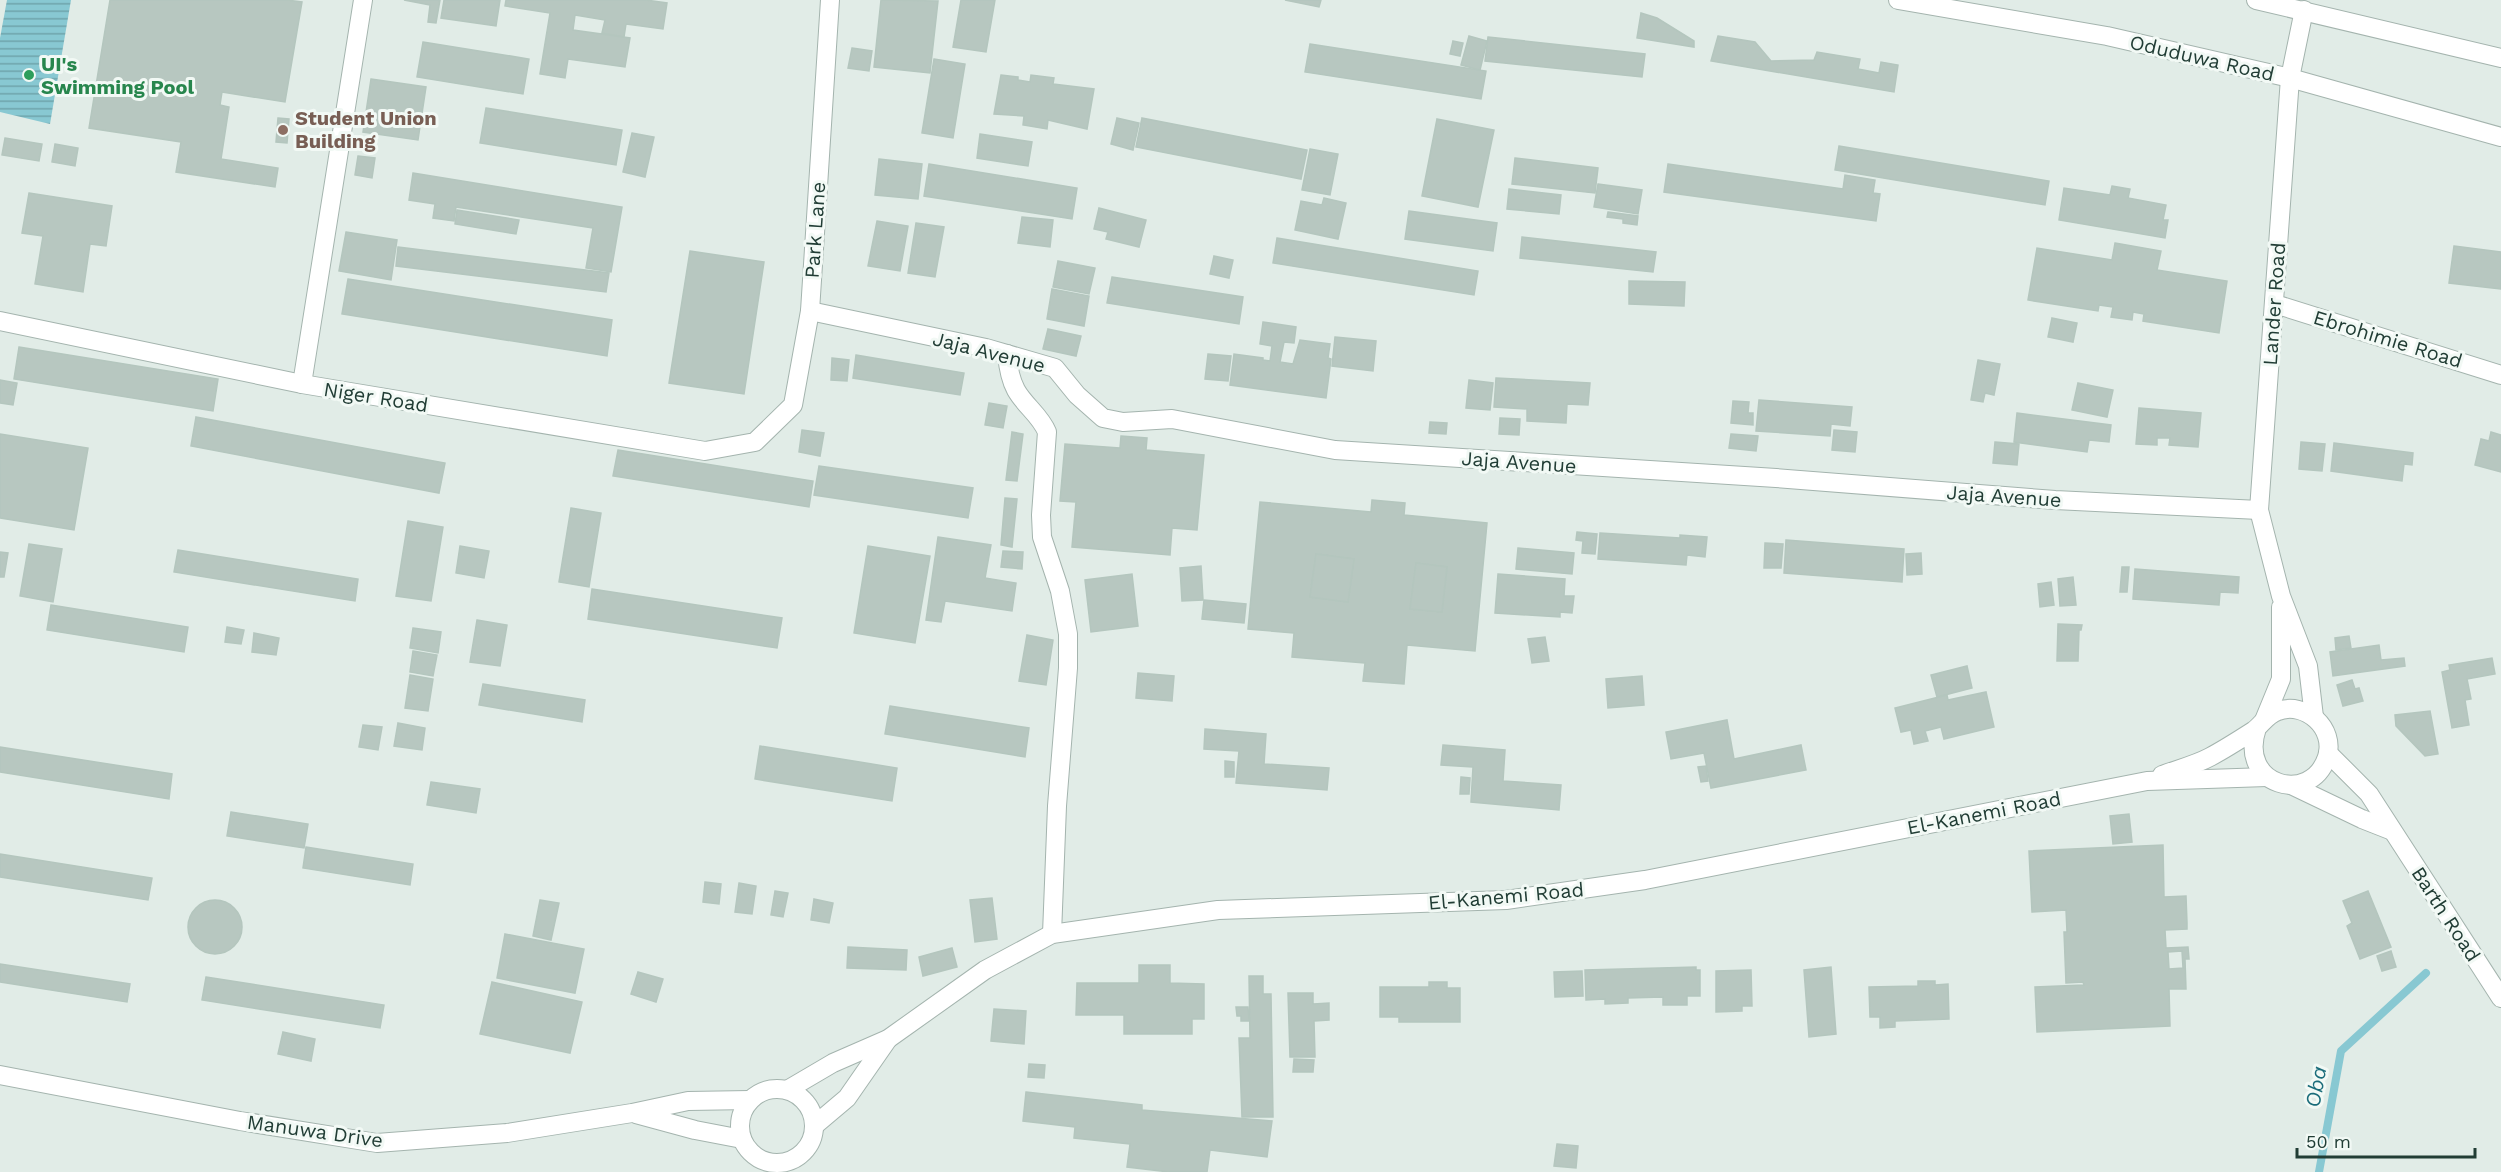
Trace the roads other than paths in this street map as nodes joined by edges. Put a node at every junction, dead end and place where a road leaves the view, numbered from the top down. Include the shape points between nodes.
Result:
1 (363, 0) edge
2 (830, 0) edge
3 (1898, 0) edge
4 (2256, 0) edge
5 (2304, 10) junction
6 (2501, 58) edge
7 (2290, 78) junction
8 (2501, 137) edge
9 (2275, 304) junction
10 (810, 311) junction
11 (0, 321) edge
12 (1006, 354) junction
13 (2501, 375) edge
14 (302, 384) junction
15 (755, 442) joint
16 (2259, 510) junction
17 (2281, 597) junction
18 (2314, 717) junction
19 (2261, 723) junction
20 (2328, 753) junction
21 (2267, 777) junction
22 (2147, 781) junction
23 (2291, 785) junction
24 (2390, 830) junction
25 (1052, 934) junction
26 (2501, 998) edge
27 (888, 1039) junction
28 (0, 1075) edge
29 (787, 1090) junction
30 (750, 1100) junction
31 (632, 1113) junction
32 (815, 1125) junction
33 (742, 1139) junction

1 - 14 street
2 - 10 street, Park Lane
3 - 7 street, Oduduwa Road via 2107,36
4 - 5 street
5 - 6 street
5 - 7 street, Lander Road
7 - 8 street, Oduduwa Road
7 - 9 street, Lander Road
9 - 13 street, Ebrohimie Road
9 - 16 street, Lander Road
10 - 12 street, Jaja Avenue
10 - 15 street, Park Lane via 793,405
11 - 14 street, Niger Road
12 - 16 street, Jaja Avenue via 1055,368 1102,418 1124,422 1172,419 1335,450 2055,500
12 - 25 street via 1017,392 1047,432 1042,537 1060,591 1068,634
14 - 15 street, Niger Road via 705,451
16 - 17 street, Lander Road
17 - 18 street, Lander Road via 2308,666
17 - 19 street, Lander Road via 2281,679
18 - 19 street via 2290,709 2277,711
18 - 20 street via 2324,728
19 - 21 street via 2252,741 2253,755
19 - 22 street, El-Kanemi Road via 2208,758
20 - 23 street via 2315,776
20 - 24 street, Barth Road via 2368,794
21 - 22 street, El-Kanemi Road
21 - 23 street
22 - 25 street, El-Kanemi Road via 1657,878 1506,900 1218,910
23 - 24 street
24 - 26 street, Barth Road
25 - 27 street, El-Kanemi Road via 985,970
27 - 29 street, El-Kanemi Road via 833,1063
27 - 32 street, El-Kanemi Road via 847,1098
28 - 31 street, Manuwa Drive via 377,1143 507,1133
29 - 30 street via 761,1092
29 - 32 street via 808,1104
30 - 31 street, Manuwa Drive via 688,1101
30 - 33 street via 739,1126
31 - 33 street, Manuwa Drive
32 - 33 street via 806,1150 784,1163 758,1159

